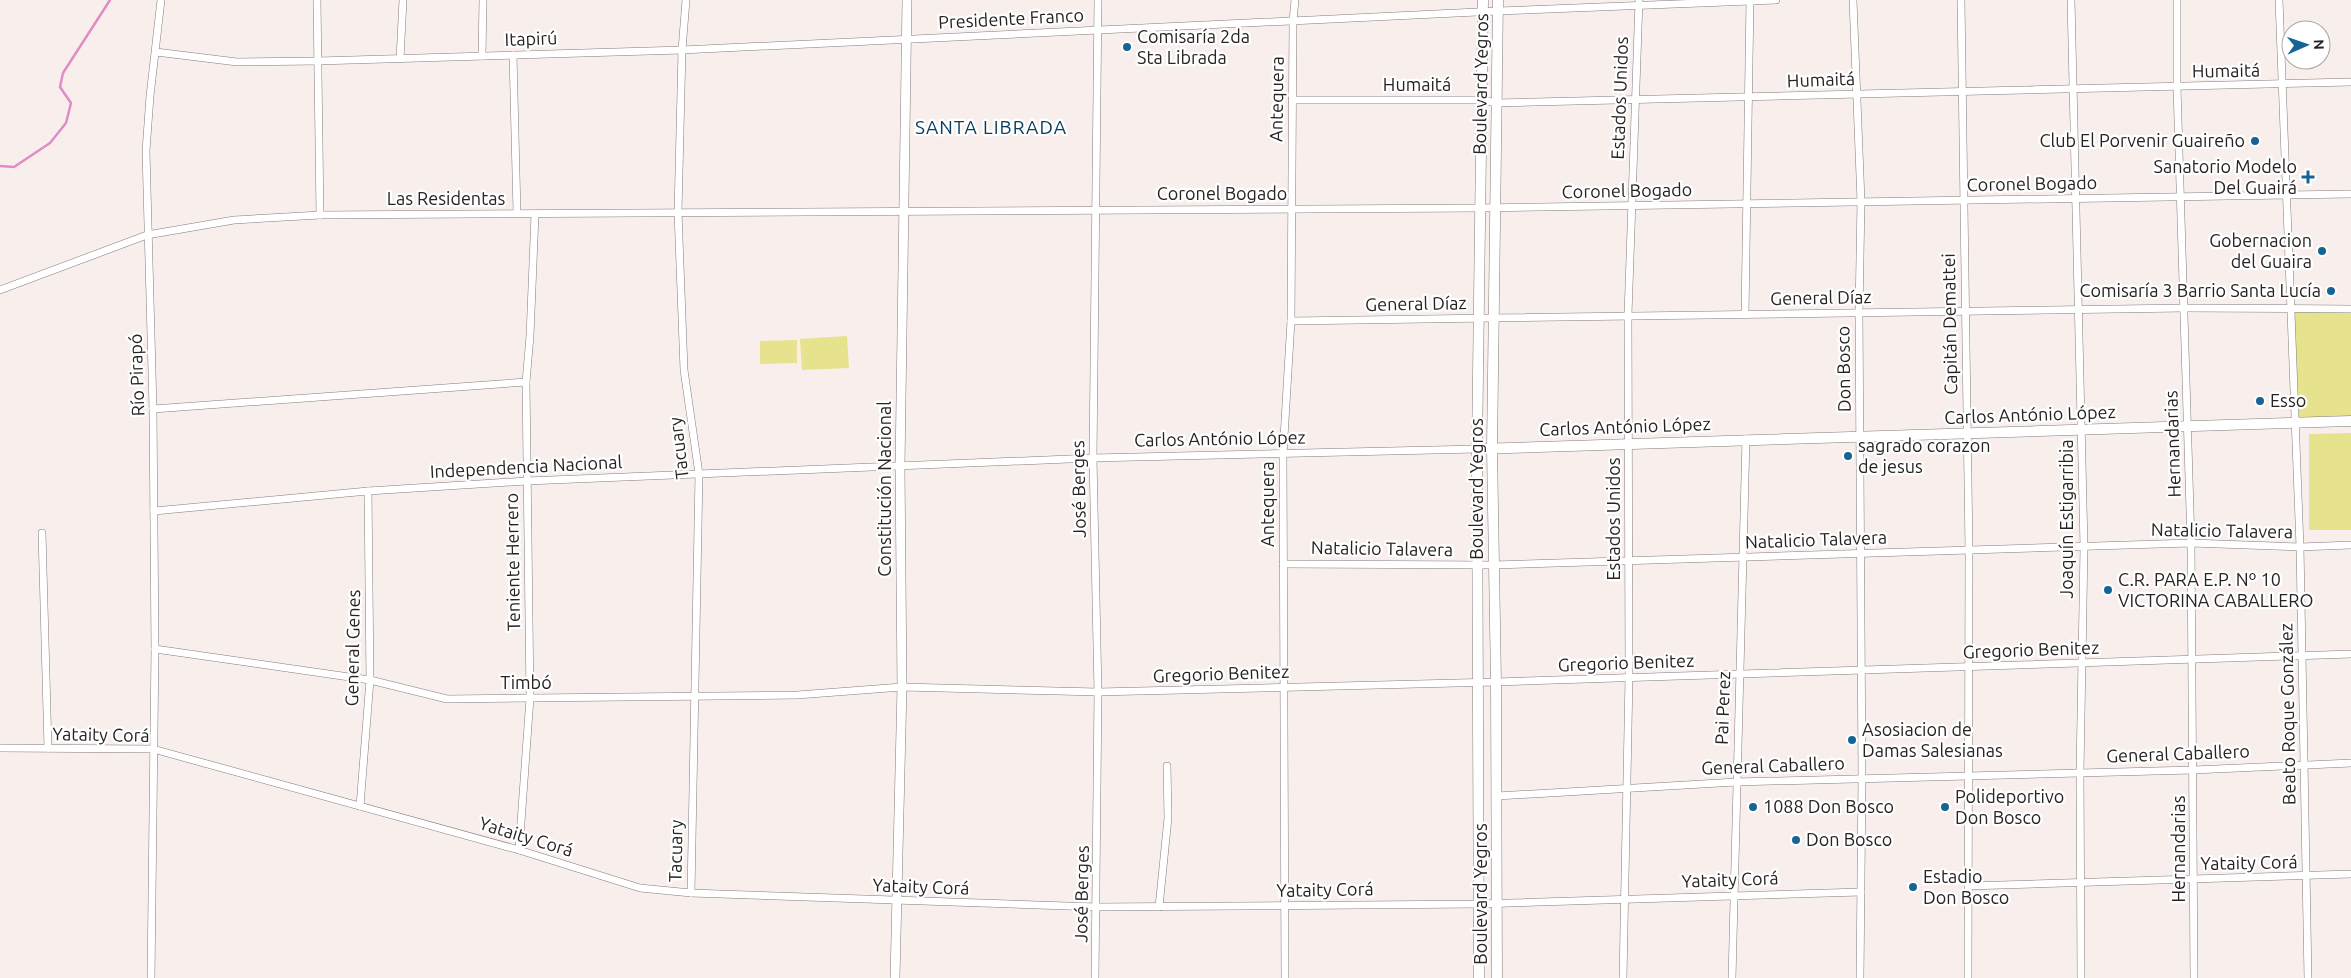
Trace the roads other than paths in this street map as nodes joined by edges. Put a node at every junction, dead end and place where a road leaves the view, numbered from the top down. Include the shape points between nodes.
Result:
1 (161, 0) edge
2 (317, 0) edge
3 (403, 0) edge
4 (483, 0) edge
5 (686, 0) edge
6 (907, 0) edge
7 (1098, 0) edge
8 (1295, 0) edge
9 (1483, 0) edge
10 (1776, 0) edge
11 (1853, 0) edge
12 (1961, 0) edge
13 (2071, 0) edge
14 (2177, 0) edge
15 (2279, 0) edge
16 (1750, 1) edge
17 (1639, 3) edge
18 (1498, 5) edge
19 (1482, 12) junction
20 (1293, 21) junction
21 (1098, 30) junction
22 (906, 39) junction
23 (682, 50) junction
24 (156, 52) junction
25 (513, 55) junction
26 (482, 56) junction
27 (400, 59) junction
28 (318, 61) junction
29 (2351, 82) edge
30 (2282, 85) junction
31 (2177, 87) junction
32 (2074, 89) junction
33 (1962, 91) junction
34 (1857, 94) junction
35 (1748, 97) junction
36 (1636, 99) junction
37 (1292, 100) junction
38 (1481, 100) junction
39 (1497, 102) junction
40 (2351, 194) edge
41 (2286, 195) junction
42 (2180, 197) junction
43 (2076, 198) junction
44 (1963, 200) junction
45 (1861, 201) junction
46 (1631, 205) junction
47 (1748, 205) junction
48 (1496, 207) junction
49 (1291, 208) junction
50 (1480, 208) junction
51 (1096, 210) junction
52 (904, 211) junction
53 (678, 212) junction
54 (518, 213) junction
55 (320, 214) junction
56 (535, 214) junction
57 (147, 235) junction
58 (0, 290) edge
59 (2184, 308) junction
60 (2351, 308) edge
61 (2291, 309) junction
62 (2079, 310) junction
63 (1965, 312) junction
64 (1859, 313) junction
65 (1745, 314) junction
66 (1628, 315) junction
67 (1479, 317) junction
68 (1494, 317) junction
69 (1291, 321) junction
70 (526, 382) junction
71 (154, 409) junction
72 (2351, 421) edge
73 (2295, 423) junction
74 (2187, 426) junction
75 (2082, 430) junction
76 (1966, 433) junction
77 (1860, 436) junction
78 (1746, 439) junction
79 (1629, 443) junction
80 (1477, 449) junction
81 (1492, 449) junction
82 (1283, 454) junction
83 (1093, 458) junction
84 (900, 466) junction
85 (698, 474) junction
86 (527, 481) junction
87 (368, 491) junction
88 (154, 511) junction
89 (42, 533) dead end
90 (2191, 543) junction
91 (2351, 545) edge
92 (2084, 547) junction
93 (2300, 547) junction
94 (1969, 550) junction
95 (1862, 553) junction
96 (1743, 557) junction
97 (1628, 560) junction
98 (1283, 564) junction
99 (1478, 565) junction
100 (1494, 565) junction
101 (155, 649) junction
102 (2351, 654) edge
103 (2302, 656) junction
104 (2192, 659) junction
105 (2081, 663) junction
106 (1968, 667) junction
107 (1861, 670) junction
108 (1739, 674) junction
109 (1629, 678) junction
110 (370, 680) junction
111 (1478, 682) junction
112 (1496, 682) junction
113 (902, 687) junction
114 (1282, 687) junction
115 (1098, 692) junction
116 (694, 696) junction
117 (530, 698) junction
118 (0, 748) edge
119 (48, 748) junction
120 (153, 749) junction
121 (2351, 763) edge
122 (2304, 765) junction
123 (1167, 766) dead end
124 (2193, 770) junction
125 (2080, 772) junction
126 (1968, 775) junction
127 (1862, 778) junction
128 (1736, 782) junction
129 (1627, 787) junction
130 (1497, 796) junction
131 (360, 806) junction
132 (518, 850) junction
133 (2351, 874) edge
134 (2306, 877) junction
135 (2194, 879) junction
136 (2079, 882) junction
137 (1968, 886) junction
138 (1861, 892) junction
139 (691, 893) junction
140 (1733, 895) junction
141 (1624, 898) junction
142 (897, 902) junction
143 (1497, 902) junction
144 (1479, 904) junction
145 (1284, 906) junction
146 (1159, 907) junction
147 (1097, 908) junction
148 (151, 978) edge
149 (895, 978) edge
150 (1095, 978) edge
151 (1286, 978) edge
152 (1480, 978) edge
153 (1497, 978) edge
154 (1623, 978) edge
155 (1732, 978) edge
156 (1860, 978) edge
157 (1968, 978) edge
158 (2081, 978) edge
159 (2194, 978) edge
160 (2308, 978) edge

1 - 24 street, Río Pirapó
2 - 28 street
3 - 27 street
4 - 26 street
5 - 23 street, Tacuary
6 - 22 street, Constitución Nacional
7 - 21 street, José Berges
8 - 20 street, Antequera
9 - 19 main road, Boulevard Yegros
10 - 16 street, Presidente Franco
11 - 34 street, Don Bosco
12 - 33 street, Capitán Demattei
13 - 32 street, Joaquín Estigarribia
14 - 31 street, Hernandarias
15 - 30 street, Beato Roque González
16 - 17 street, Presidente Franco
16 - 35 street
17 - 18 street, Presidente Franco
17 - 36 street, Estados Unidos
18 - 19 street, Presidente Franco
18 - 39 main road, Boulevard Yegros
19 - 20 street, Presidente Franco
19 - 38 main road, Boulevard Yegros
20 - 21 street, Presidente Franco
20 - 37 street, Antequera
21 - 22 street, Presidente Franco
21 - 51 street, José Berges
22 - 23 street, Itapirú
22 - 52 street, Constitución Nacional
23 - 25 street, Itapirú
23 - 53 street, Tacuary
24 - 28 street, Itapirú via 237,62
24 - 57 street, Río Pirapó via 146,151
25 - 26 street, Itapirú
25 - 54 street
26 - 27 street, Itapirú
27 - 28 street, Itapirú
28 - 55 street
29 - 30 street, Humaitá
30 - 31 street, Humaitá
30 - 41 street, Beato Roque González
31 - 32 street, Humaitá
31 - 42 street, Hernandarias
32 - 33 street, Humaitá
32 - 43 street, Joaquín Estigarribia
33 - 34 street, Humaitá
33 - 44 street, Capitán Demattei
34 - 35 street, Humaitá
34 - 45 street, Don Bosco
35 - 36 street, Humaitá
35 - 47 street
36 - 39 street, Humaitá
36 - 46 street, Estados Unidos
37 - 38 street, Humaitá
37 - 49 street, Antequera
38 - 39 street, Humaitá
38 - 50 main road, Boulevard Yegros
39 - 48 main road, Boulevard Yegros
40 - 41 street, Coronel Bogado
41 - 42 street, Coronel Bogado
41 - 61 street, Beato Roque González
42 - 43 street, Coronel Bogado
42 - 59 street, Hernandarias
43 - 44 street, Coronel Bogado
43 - 62 street, Joaquín Estigarribia
44 - 45 street, Coronel Bogado
44 - 63 street, Capitán Demattei
45 - 47 street, Coronel Bogado
45 - 64 street, Don Bosco
46 - 47 street, Coronel Bogado
46 - 48 street, Coronel Bogado
46 - 66 street, Estados Unidos
47 - 65 street
48 - 50 street, Coronel Bogado
48 - 68 main road, Boulevard Yegros
49 - 50 street, Coronel Bogado
49 - 51 street, Coronel Bogado
49 - 69 street, Antequera
50 - 67 main road, Boulevard Yegros
51 - 52 street, Coronel Bogado
51 - 83 street, José Berges
52 - 53 street, Las Residentas
52 - 84 street, Constitución Nacional
53 - 56 street, Las Residentas
53 - 85 street, Tacuary via 684,370
54 - 55 street, Las Residentas
54 - 56 street, Las Residentas
55 - 57 street, Las Residentas via 234,220
56 - 70 street, Teniente Herrero
57 - 58 street, Las Residentas
57 - 71 street, Río Pirapó
59 - 61 street, General Díaz
59 - 62 street, General Díaz
59 - 74 street, Hernandarias
60 - 61 street, General Díaz
61 - 73 street, Beato Roque González
62 - 63 street, General Díaz
62 - 75 street, Joaquín Estigarribia
63 - 64 street, General Díaz
63 - 76 street, Capitán Demattei
64 - 65 street, General Díaz
64 - 77 street, Don Bosco
65 - 66 street, General Díaz
66 - 68 street, General Díaz
66 - 79 street, Estados Unidos
67 - 68 street, General Díaz
67 - 69 street, General Díaz
67 - 80 main road, Boulevard Yegros
68 - 81 main road, Boulevard Yegros
69 - 82 street, Antequera
70 - 71 street
70 - 86 street, Teniente Herrero
71 - 88 street, Río Pirapó
72 - 73 main road, Carlos António López
73 - 74 main road, Carlos António López
73 - 93 street, Beato Roque González
74 - 75 main road, Carlos António López
74 - 90 street, Hernandarias
75 - 76 main road, Carlos António López
75 - 92 street, Joaquín Estigarribia
76 - 77 main road, Carlos António López
76 - 94 street, Capitán Demattei
77 - 78 main road, Carlos António López
77 - 95 street, Don Bosco
78 - 79 main road, Carlos António López
78 - 96 street, Pai Perez
79 - 81 main road, Carlos António López
79 - 97 street, Estados Unidos
80 - 81 main road, Carlos António López
80 - 82 street, Carlos António López
80 - 99 main road, Boulevard Yegros
81 - 100 main road, Boulevard Yegros
82 - 83 street, Carlos António López
82 - 98 street, Antequera
83 - 84 street, Carlos António López
83 - 115 street, José Berges
84 - 85 street, Independencia Nacional
84 - 113 street, Constitución Nacional
85 - 86 street, Independencia Nacional
85 - 116 street, Tacuary
86 - 87 street, Independencia Nacional
86 - 117 street, Teniente Herrero
87 - 88 street, Independencia Nacional
87 - 110 street, General Genes
88 - 101 street, Río Pirapó
89 - 119 street
90 - 92 street, Natalicio Talavera
90 - 93 street, Natalicio Talavera
90 - 104 street, Hernandarias
91 - 93 street, Natalicio Talavera
92 - 94 street, Natalicio Talavera
92 - 105 street, Joaquín Estigarribia
93 - 103 street, Beato Roque González
94 - 95 street, Natalicio Talavera
94 - 106 street, Capitán Demattei
95 - 96 street, Natalicio Talavera
95 - 107 street, Don Bosco
96 - 97 street, Natalicio Talavera
96 - 108 street, Pai Perez
97 - 100 street, Natalicio Talavera
97 - 109 street, Estados Unidos
98 - 99 street, Natalicio Talavera
98 - 114 street, Antequera
99 - 100 street, Natalicio Talavera
99 - 111 main road, Boulevard Yegros
100 - 112 main road, Boulevard Yegros
101 - 110 street, Timbó
101 - 120 street, Río Pirapó
102 - 103 street, Gregorio Benitez
103 - 104 street, Gregorio Benitez
103 - 122 street, Beato Roque González
104 - 105 street, Gregorio Benitez
104 - 124 street, Hernandarias
105 - 106 street, Gregorio Benitez
105 - 125 street, Joaquín Estigarribia
106 - 107 street, Gregorio Benitez
106 - 126 street, Capitán Demattei
107 - 108 street, Gregorio Benitez
107 - 127 street, Don Bosco
108 - 109 street, Gregorio Benitez
108 - 128 street, Pai Perez
109 - 112 street, Gregorio Benitez
109 - 129 street, Estados Unidos
110 - 117 street, Timbó via 447,698
110 - 131 street, General Genes
111 - 112 street, Gregorio Benitez
111 - 114 street, Gregorio Benitez
111 - 144 main road, Boulevard Yegros
112 - 130 main road, Boulevard Yegros
113 - 115 street, Gregorio Benitez
113 - 116 street, Timbó via 797,695
113 - 142 street, Constitución Nacional
114 - 115 street, Gregorio Benitez
114 - 145 street, Antequera
115 - 147 street, José Berges
116 - 117 street, Timbó
116 - 139 street, Tacuary
117 - 132 street, Teniente Herrero
118 - 119 street, Yataity Corá
119 - 120 street, Yataity Corá
120 - 131 street, Yataity Corá
120 - 148 street, Río Pirapó
121 - 122 street, General Caballero
122 - 124 street, General Caballero
122 - 134 street, Beato Roque González
123 - 146 street via 1168,818
124 - 125 street, General Caballero
124 - 135 street, Hernandarias
125 - 126 street, General Caballero
125 - 136 street, Joaquín Estigarribia
126 - 127 street, General Caballero
126 - 137 street, Capitán Demattei
127 - 128 street, General Caballero
127 - 138 street, Don Bosco
128 - 129 street, General Caballero
128 - 140 street, Pai Perez
129 - 130 street, General Caballero
129 - 141 street, Estados Unidos
130 - 143 main road, Boulevard Yegros
131 - 132 street, Yataity Corá
132 - 139 street, Yataity Corá via 640,888
133 - 134 street, Yataity Corá
134 - 135 street, Yataity Corá
134 - 160 street, Beato Roque González
135 - 136 street, Yataity Corá
135 - 159 street, Hernandarias
136 - 137 street, Yataity Corá
136 - 158 street, Joaquín Estigarribia
137 - 157 street, Capitán Demattei
138 - 140 street, Yataity Corá
138 - 156 street, Don Bosco
139 - 142 street, Yataity Corá
140 - 141 street, Yataity Corá
140 - 155 street, Pai Perez
141 - 143 street, Yataity Corá
141 - 154 street, Estados Unidos
142 - 147 street, Yataity Corá
142 - 149 street, Constitución Nacional
143 - 144 street, Yataity Corá
143 - 153 main road, Boulevard Yegros
144 - 145 street, Yataity Corá
144 - 152 main road, Boulevard Yegros
145 - 146 street, Yataity Corá
145 - 151 street, Antequera
146 - 147 street, Yataity Corá
147 - 150 street, José Berges

